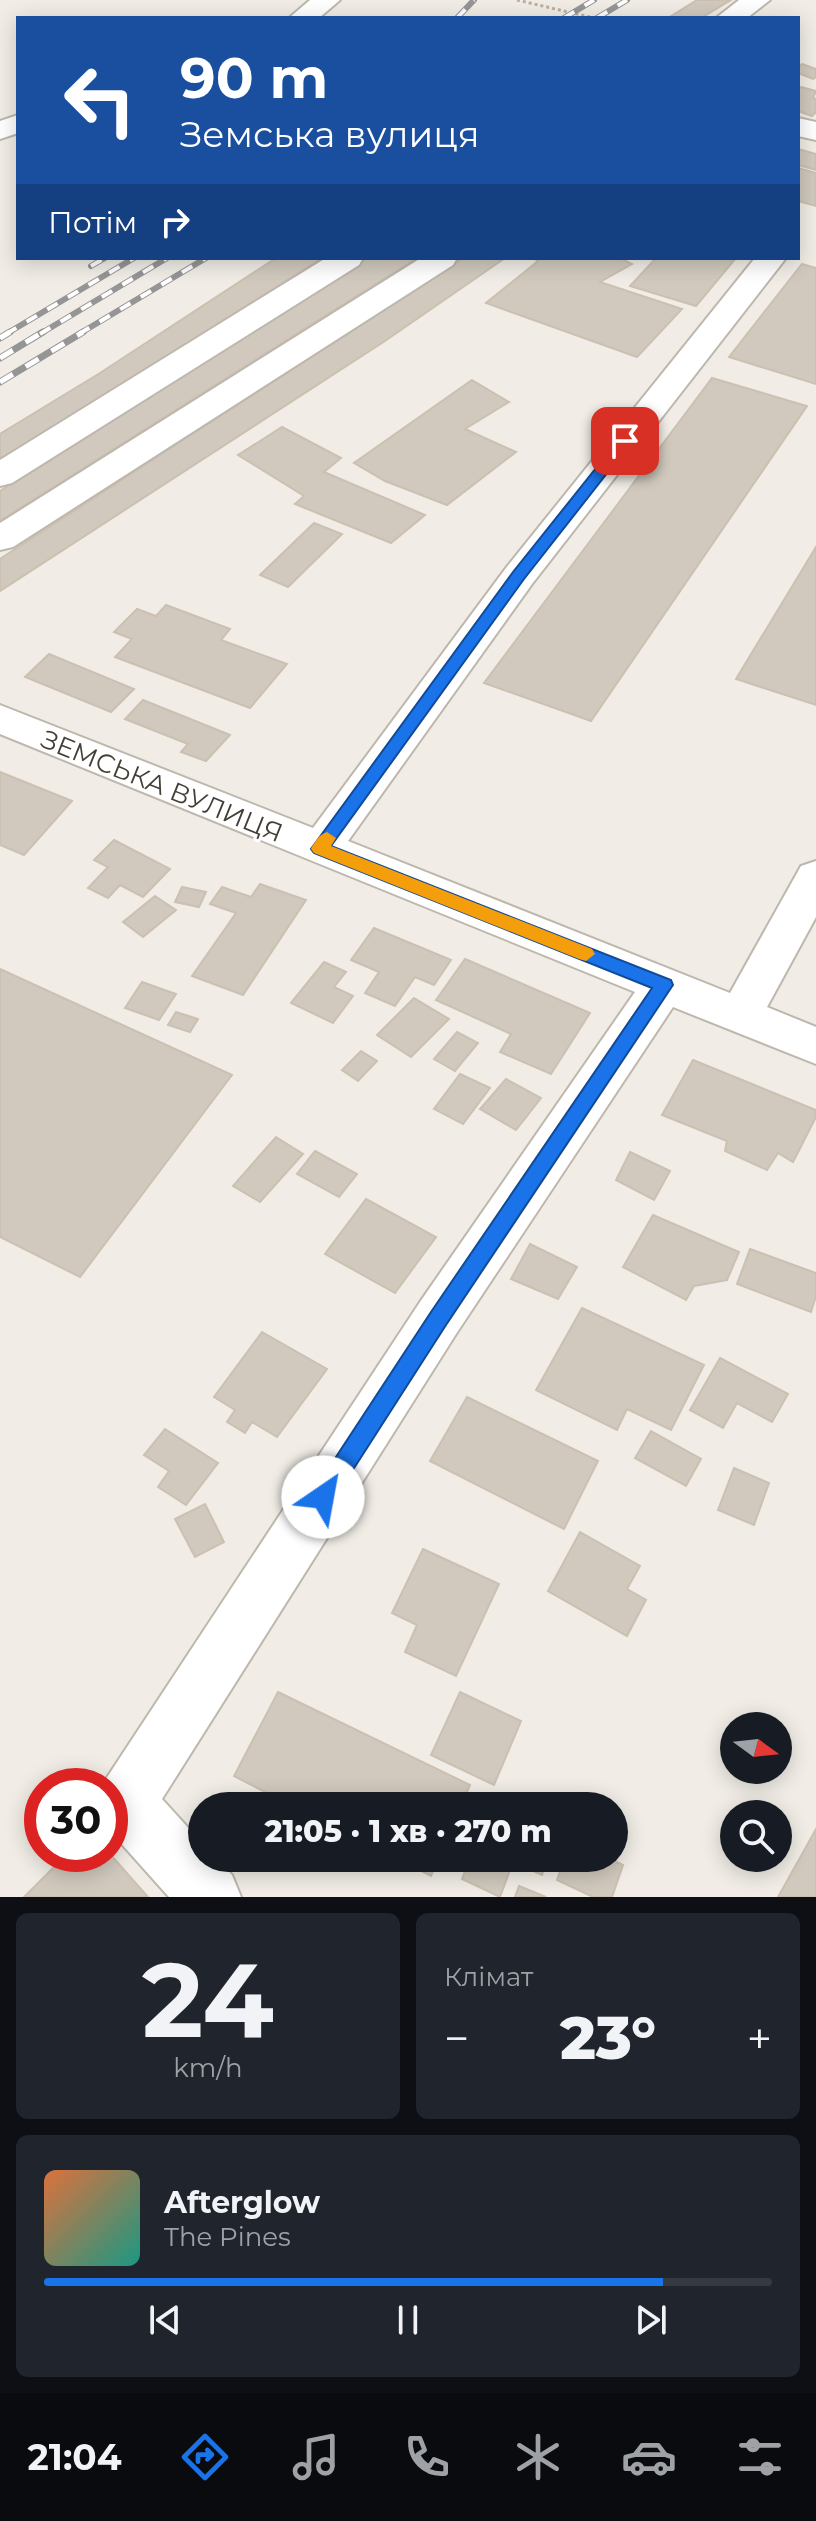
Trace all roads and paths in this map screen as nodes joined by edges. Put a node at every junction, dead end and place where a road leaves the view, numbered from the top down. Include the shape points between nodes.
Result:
1 (327, 0) edge
2 (517, 0) edge
3 (757, 0) edge
4 (305, 16) edge
5 (585, 16) edge
6 (732, 16) edge
7 (345, 260) edge
8 (439, 260) edge
9 (769, 260) edge
10 (0, 475) edge
11 (0, 539) edge
12 (0, 719) edge
13 (320, 849) junction
14 (816, 877) edge
15 (664, 985) junction
16 (740, 1016) junction
17 (816, 1046) edge
18 (210, 1897) edge

1 - 4 street
2 - 5 path
3 - 6 street
7 - 10 street
8 - 11 street
9 - 13 street via 519,576
12 - 13 street, ЗЕМСЬКА ВУЛИЦЯ
13 - 15 street, ЗЕМСЬКА ВУЛИЦЯ
14 - 16 street
15 - 16 street, ЗЕМСЬКА ВУЛИЦЯ
15 - 18 street via 438,1318 125,1803
16 - 17 street, ЗЕМСЬКА ВУЛИЦЯ

